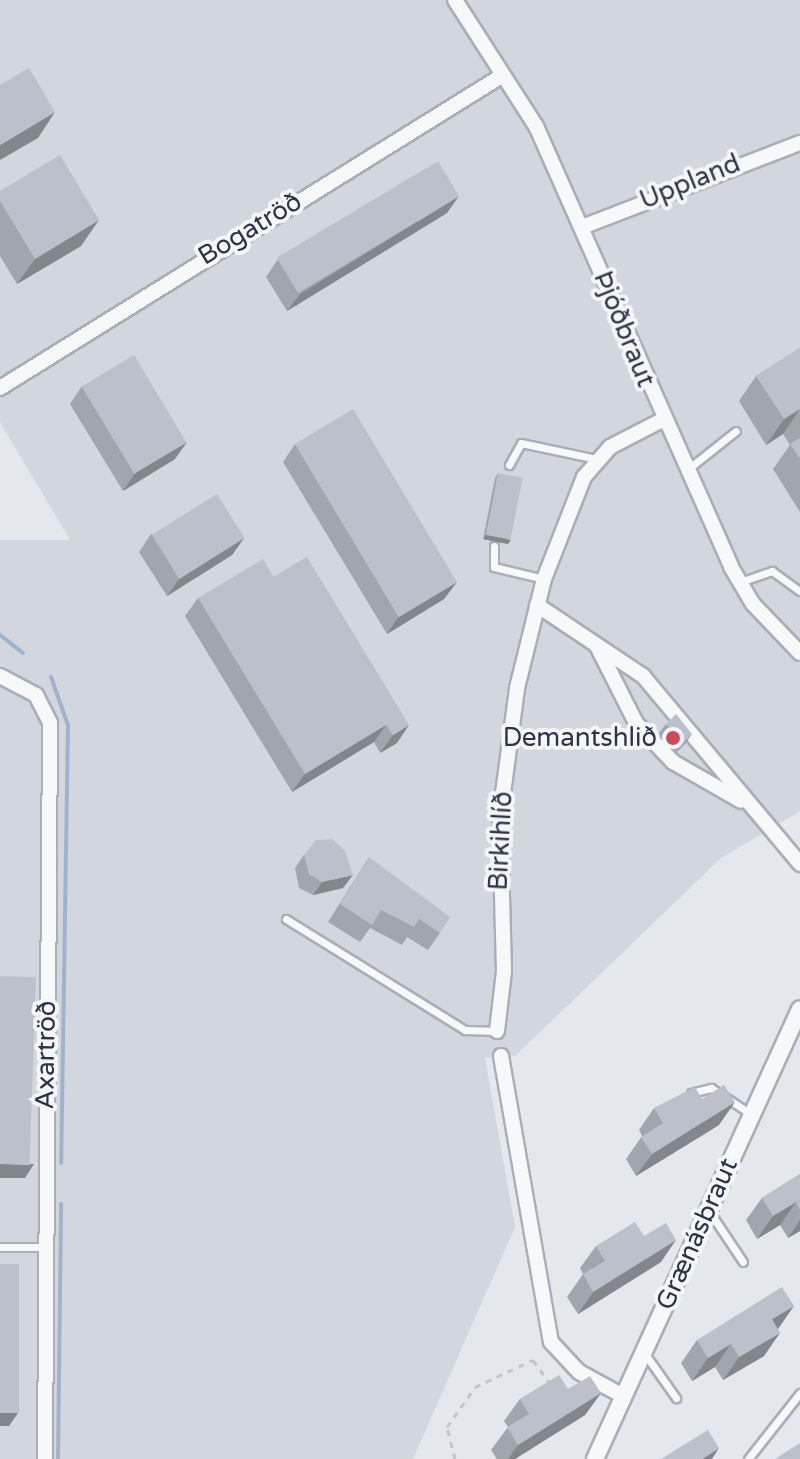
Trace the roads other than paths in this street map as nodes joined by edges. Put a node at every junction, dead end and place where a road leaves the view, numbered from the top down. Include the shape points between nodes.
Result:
1 (455, 0) edge
2 (503, 75) junction
3 (800, 143) edge
4 (582, 227) junction
5 (0, 388) edge
6 (662, 420) junction
7 (736, 431) dead end
8 (597, 459) junction
9 (509, 465) dead end
10 (684, 472) junction
11 (494, 546) dead end
12 (544, 579) junction
13 (740, 582) junction
14 (800, 591) edge
15 (537, 605) junction
16 (596, 645) junction
17 (800, 653) edge
18 (0, 676) edge
19 (743, 802) junction
20 (800, 864) edge
21 (286, 919) dead end
22 (800, 1009) edge
23 (497, 1031) joint
24 (501, 1056) dead end
25 (675, 1104) edge
26 (751, 1114) junction
27 (707, 1209) junction
28 (0, 1247) edge
29 (44, 1247) junction
30 (743, 1262) dead end
31 (644, 1352) junction
32 (800, 1393) edge
33 (623, 1396) junction
34 (676, 1398) dead end
35 (45, 1459) edge
36 (595, 1459) edge
37 (748, 1459) edge

1 - 2 street, Þjóðbraut
2 - 4 street, Þjóðbraut via 536,126
2 - 5 street, Bogatröð
3 - 4 street, Uppland
4 - 6 street, Þjóðbraut
6 - 8 street, Birkihlíð
6 - 10 street, Þjóðbraut
7 - 10 lane
8 - 9 lane via 521,443
8 - 12 street, Birkihlíð via 570,498
10 - 13 street, Þjóðbraut
11 - 12 lane via 494,567
12 - 15 street, Birkihlíð
13 - 14 lane via 772,571
13 - 17 street, Þjóðbraut
15 - 16 street
15 - 23 street, Birkihlíð via 500,816 504,971
16 - 19 street via 643,676 722,762
16 - 19 street via 645,732 673,762
18 - 29 street, Axartröð via 36,695 50,723
19 - 20 street
21 - 23 lane via 465,1030
22 - 26 street, Grænásbraut
24 - 33 street via 551,1342 579,1372
25 - 26 lane via 711,1088
26 - 27 street, Grænásbraut
27 - 30 lane
27 - 31 street, Grænásbraut
28 - 29 lane
29 - 35 street, Axartröð
31 - 33 street, Grænásbraut
31 - 34 lane
32 - 37 lane
33 - 36 street, Grænásbraut

